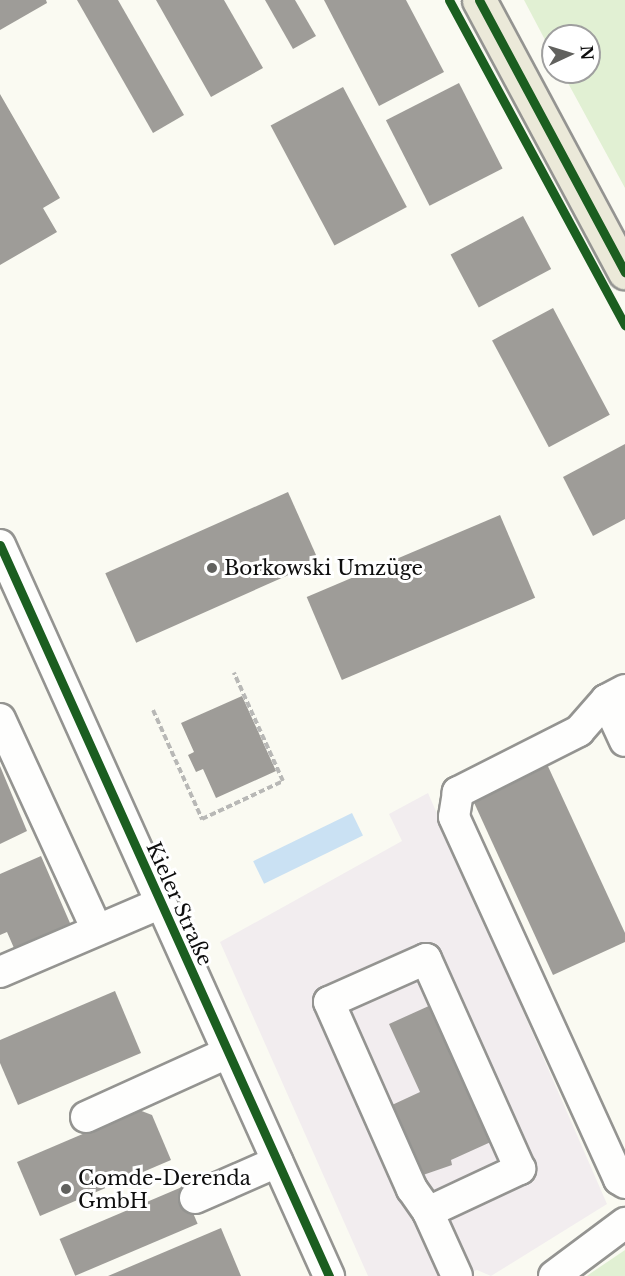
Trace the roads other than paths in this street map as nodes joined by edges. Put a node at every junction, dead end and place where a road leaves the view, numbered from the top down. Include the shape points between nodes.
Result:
1 (479, 0) edge
2 (625, 272) edge
3 (0, 545) edge
4 (616, 695) edge
5 (0, 719) edge
6 (625, 741) edge
7 (159, 904) junction
8 (97, 930) junction
9 (0, 972) edge
10 (227, 1053) junction
11 (86, 1117) dead end
12 (277, 1162) junction
13 (625, 1183) edge
14 (195, 1198) dead end
15 (428, 1212) junction
16 (625, 1223) edge
17 (329, 1276) edge
18 (456, 1276) edge
19 (554, 1276) edge

1 - 2 main road
3 - 7 street, Kieler Straße
4 - 6 street
4 - 13 street via 579,730 458,792 454,817
5 - 8 street
7 - 8 street
7 - 10 street, Kieler Straße
8 - 9 street
10 - 11 street
10 - 12 street, Kieler Straße
12 - 14 street
12 - 17 street, Kieler Straße
15 - 15 street via 412,1190 329,1002 426,959 520,1169
15 - 18 street
16 - 19 street

